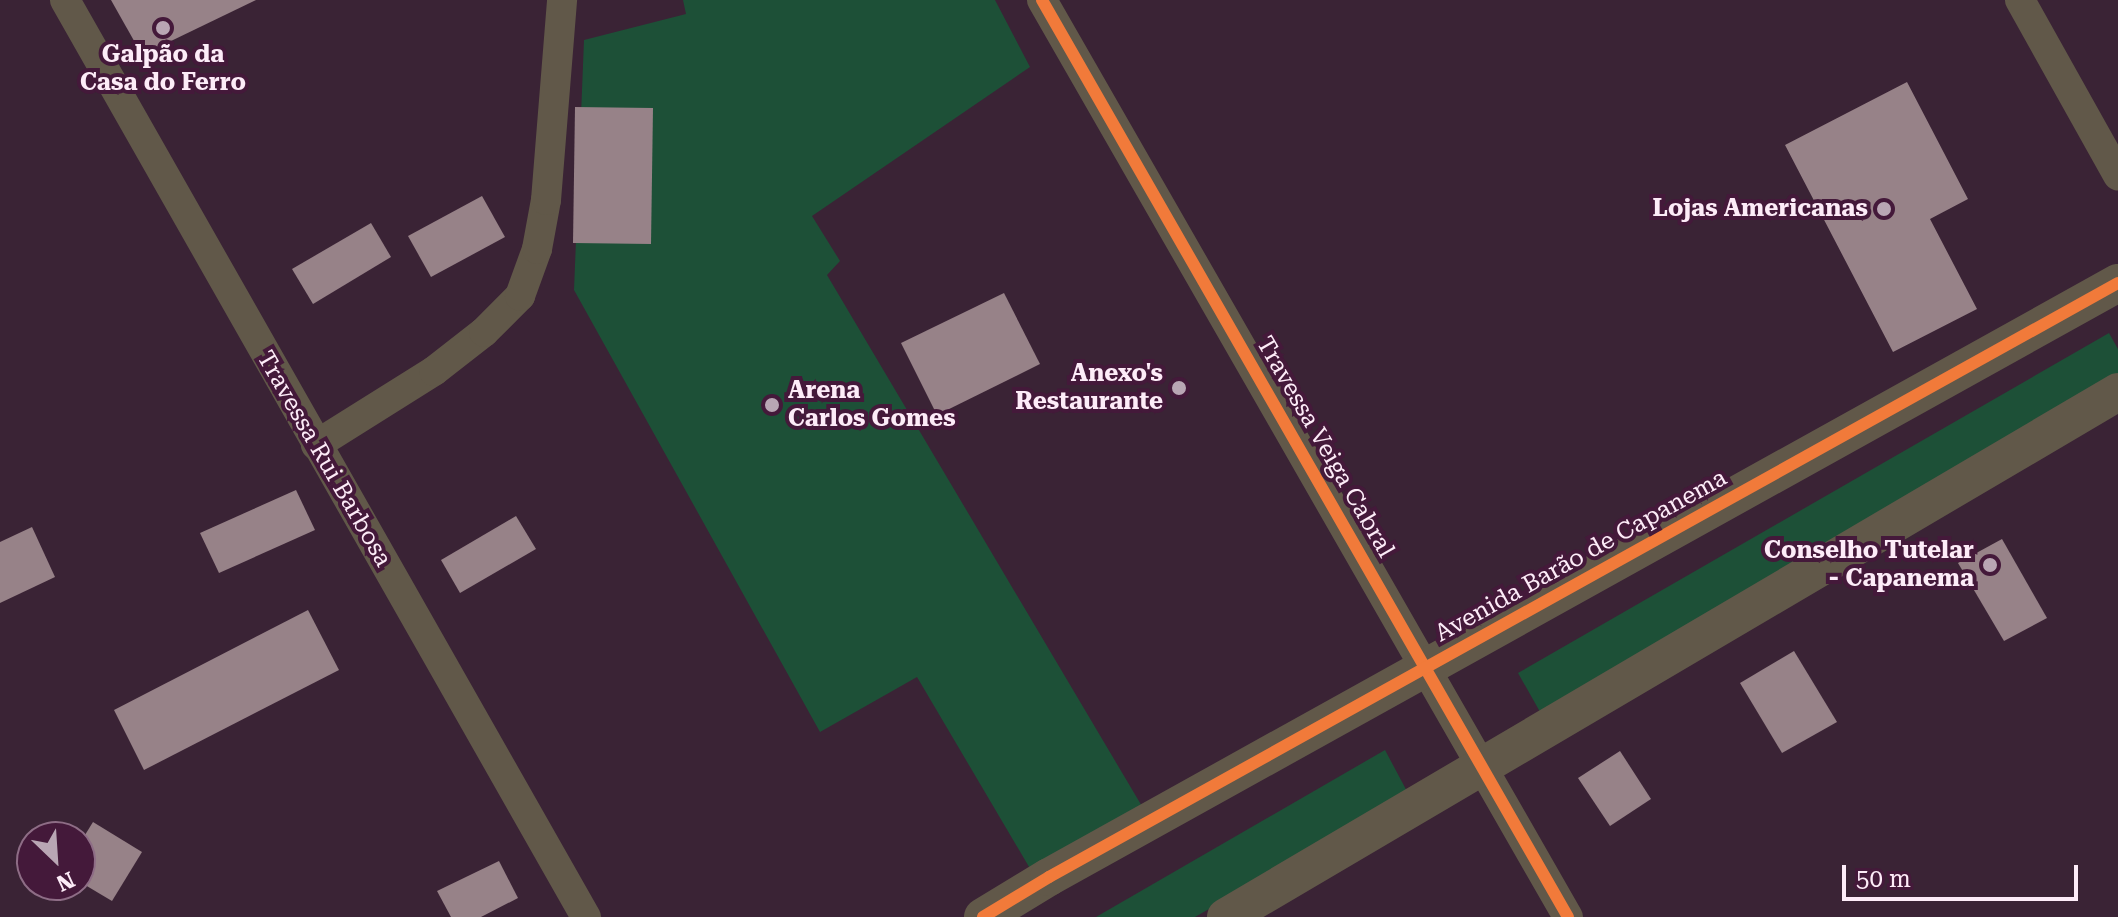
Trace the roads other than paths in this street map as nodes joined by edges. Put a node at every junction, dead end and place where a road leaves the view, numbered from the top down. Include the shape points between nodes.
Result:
1 (65, 0) edge
2 (562, 0) edge
3 (1042, 0) edge
4 (2020, 0) edge
5 (2118, 175) edge
6 (2118, 283) edge
7 (2118, 392) edge
8 (316, 445) junction
9 (1426, 667) junction
10 (1483, 768) junction
11 (586, 917) edge
12 (983, 917) edge
13 (1226, 917) edge
14 (1568, 917) edge

1 - 8 street, Travessa Rui Barbosa
2 - 8 street via 546,200 537,249 520,296 434,371
3 - 9 street, Travessa Veiga Cabral
4 - 5 street
6 - 9 street, Avenida Barão de Capanema
7 - 10 street
8 - 11 street, Travessa Rui Barbosa
9 - 10 street, Travessa Veiga Cabral
9 - 12 street, Avenida Barão de Capanema
10 - 13 street
10 - 14 street, Travessa Veiga Cabral

